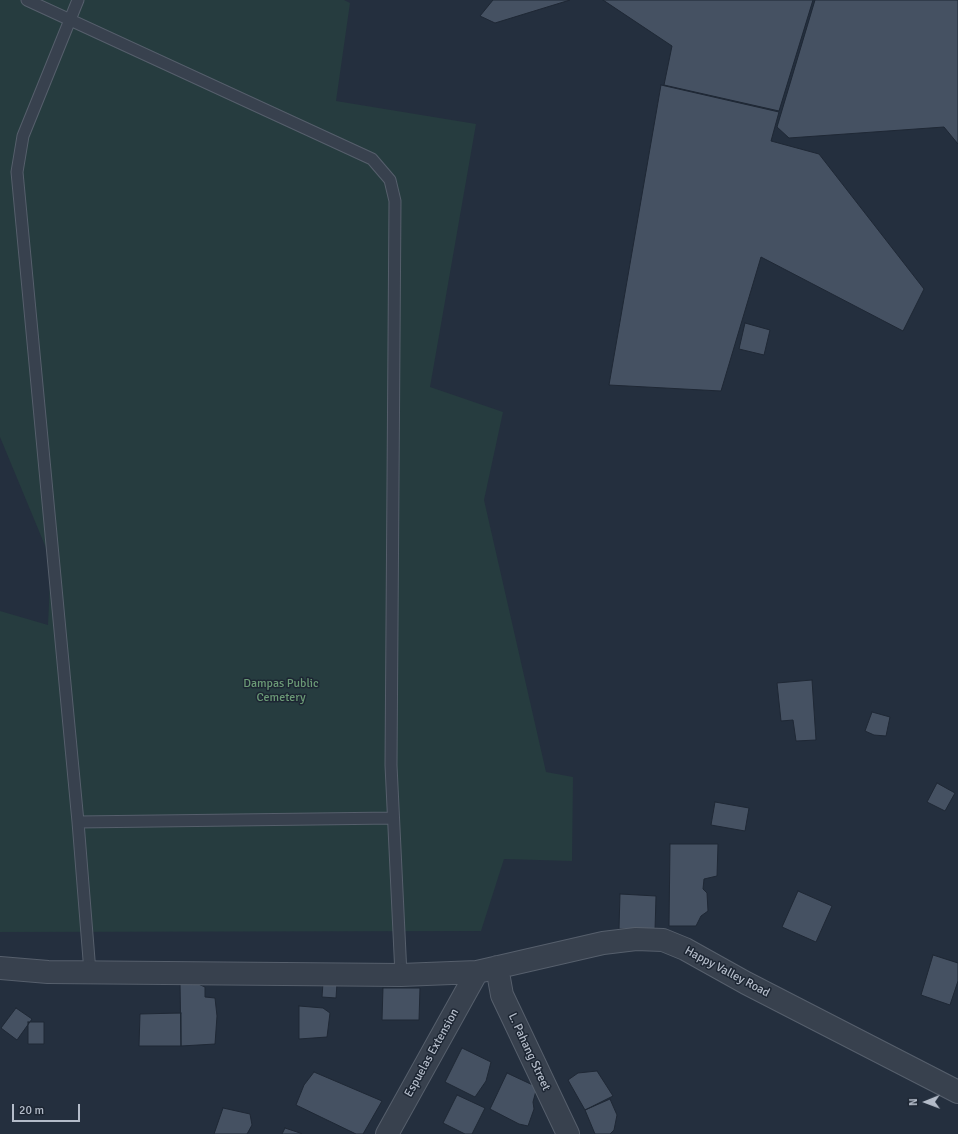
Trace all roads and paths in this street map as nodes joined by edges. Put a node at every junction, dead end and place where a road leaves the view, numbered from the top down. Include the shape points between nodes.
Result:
1 (27, 0) edge
2 (78, 0) edge
3 (70, 20) junction
4 (394, 818) junction
5 (78, 822) junction
6 (0, 968) edge
7 (487, 970) junction
8 (90, 972) junction
9 (401, 976) junction
10 (958, 1092) edge
11 (558, 1128) edge
12 (387, 1134) edge

1 - 3 lane
2 - 3 lane
3 - 4 lane via 372,159 390,180 396,201 391,757
3 - 5 lane via 23,136 17,172
4 - 5 lane
4 - 9 lane
5 - 8 lane
6 - 8 street, Happy Valley Road
7 - 9 street, Happy Valley Road
7 - 10 street, Happy Valley Road via 603,943 636,938 663,940 685,948 746,983
7 - 11 street, L. Pahang Street via 502,995
7 - 12 street, Espuelas Extension
8 - 9 street, Happy Valley Road

